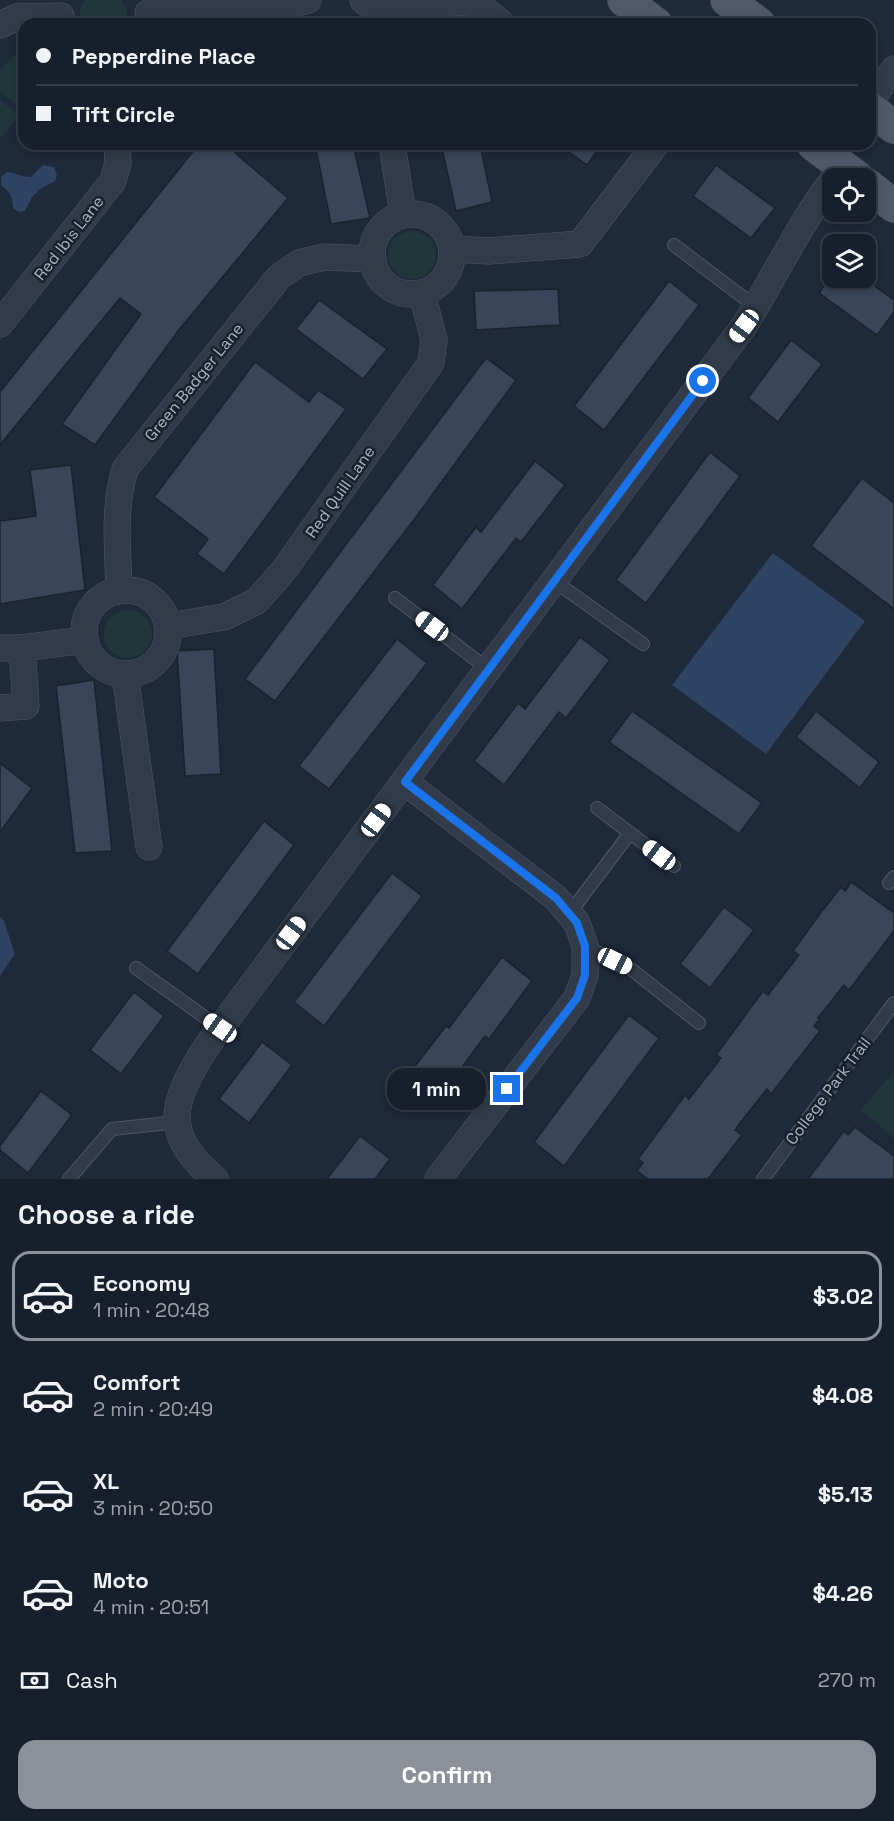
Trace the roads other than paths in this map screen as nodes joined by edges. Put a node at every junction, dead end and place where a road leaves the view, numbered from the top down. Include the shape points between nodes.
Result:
1 (308, 0) edge
2 (624, 0) edge
3 (728, 0) edge
4 (369, 10) edge
5 (147, 12) edge
6 (63, 13) edge
7 (495, 18) edge
8 (648, 18) edge
9 (751, 18) edge
10 (0, 25) edge
11 (894, 69) edge
12 (883, 115) edge
13 (117, 150) edge
14 (393, 150) edge
15 (651, 150) edge
16 (819, 150) edge
17 (837, 168) edge
18 (876, 195) edge
19 (822, 201) edge
20 (894, 206) edge
21 (403, 215) junction
22 (674, 245) dead end
23 (452, 249) junction
24 (373, 258) junction
25 (422, 293) junction
26 (756, 307) junction
27 (0, 324) edge
28 (554, 581) junction
29 (119, 591) junction
30 (395, 598) dead end
31 (168, 626) junction
32 (85, 640) junction
33 (643, 644) dead end
34 (11, 648) edge
35 (488, 669) junction
36 (125, 674) junction
37 (0, 708) edge
38 (405, 782) junction
39 (597, 808) dead end
40 (630, 833) junction
41 (149, 847) dead end
42 (674, 866) dead end
43 (569, 914) junction
44 (585, 946) junction
45 (136, 968) dead end
46 (894, 1003) edge
47 (699, 1023) dead end
48 (220, 1028) junction
49 (178, 1122) junction
50 (69, 1179) edge
51 (215, 1179) edge
52 (438, 1179) edge
53 (763, 1179) edge

1 - 5 street via 279,8
2 - 8 main road
3 - 9 main road
4 - 7 street via 467,2
6 - 10 street via 17,17
11 - 12 street
13 - 27 street, Red Ibis Lane via 113,181
14 - 21 street
15 - 23 street via 580,244 489,251
16 - 17 main road
18 - 20 main road
19 - 26 street via 809,213
21 - 23 street via 417,214 440,225
21 - 24 street via 383,227 373,247
22 - 26 lane
23 - 25 street via 448,272 433,289
24 - 25 street via 381,279 390,287 399,292
24 - 29 street, Green Badger Lane via 324,257 299,263 279,277 125,469 117,526
25 - 31 street, Red Quill Lane via 434,340 431,363 284,570 257,601 224,617
26 - 28 street
28 - 33 lane
28 - 35 street
29 - 31 street via 151,598 164,613
29 - 32 street via 99,600 92,609
30 - 35 lane
31 - 36 street via 158,660
32 - 34 street
32 - 36 street via 95,660
34 - 37 street via 26,706
35 - 38 street
36 - 41 street
38 - 43 street via 556,898
38 - 48 street
39 - 40 lane
40 - 42 lane
40 - 43 lane
43 - 44 street via 577,923
44 - 47 lane via 631,969
44 - 52 street via 585,975 577,998
45 - 48 lane
46 - 53 lane, College Park Trail
48 - 49 street via 187,1078 177,1109
49 - 50 lane via 112,1129
49 - 51 street via 180,1138 192,1158

